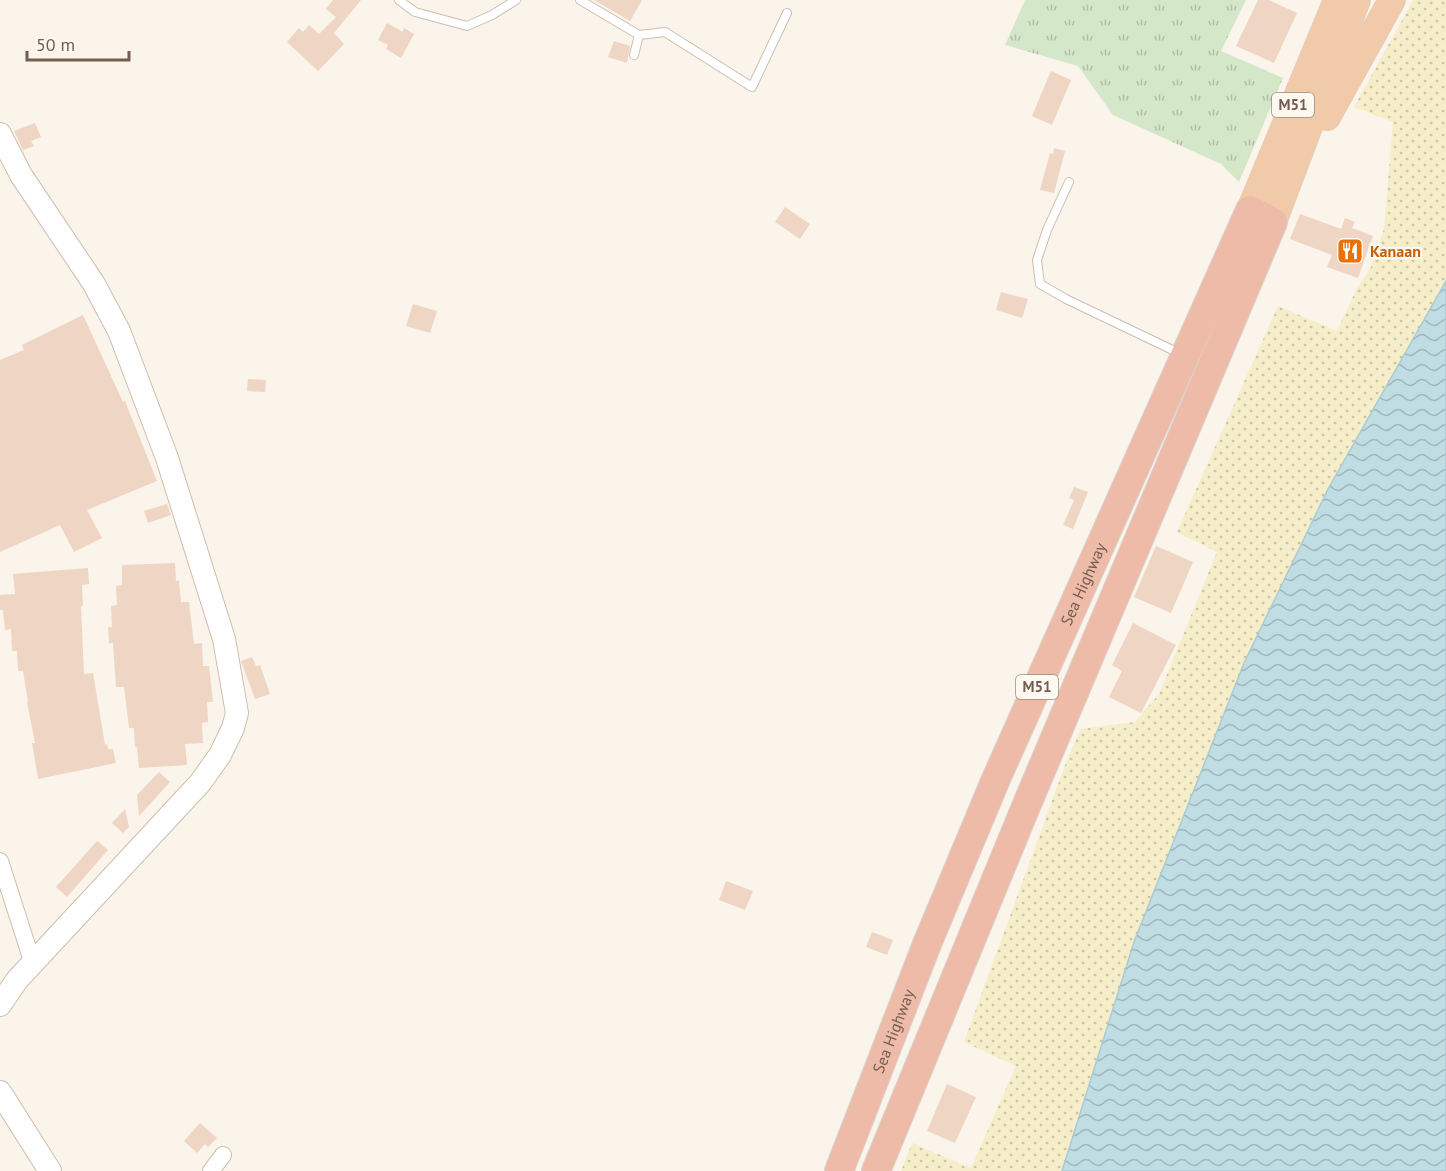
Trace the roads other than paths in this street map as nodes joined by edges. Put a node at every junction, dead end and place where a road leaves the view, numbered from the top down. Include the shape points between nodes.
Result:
1 (399, 0) edge
2 (516, 0) edge
3 (580, 0) edge
4 (1350, 0) edge
5 (1392, 0) edge
6 (787, 13) dead end
7 (639, 35) junction
8 (634, 55) dead end
9 (0, 134) edge
10 (1069, 182) dead end
11 (1284, 192) junction
12 (1262, 216) junction
13 (1184, 356) junction
14 (996, 779) junction
15 (1029, 798) junction
16 (982, 812) junction
17 (1016, 831) junction
18 (0, 861) edge
19 (33, 964) junction
20 (0, 1005) edge
21 (0, 1092) edge
22 (223, 1155) dead end
23 (50, 1171) edge
24 (211, 1171) edge
25 (839, 1171) edge
26 (876, 1171) edge

1 - 2 lane via 415,12 467,26
3 - 7 lane
4 - 11 highway
4 - 12 highway, Sea Highway / M51
5 - 11 highway, M51
6 - 7 lane via 752,87 665,32
7 - 8 lane
9 - 19 main road via 21,175 94,284 119,331 167,458 224,639 237,713 220,755 200,783
10 - 13 lane via 1037,260 1040,284
11 - 12 highway, Sea Highway / M51
12 - 13 highway, Sea Highway / M51
12 - 15 highway, Sea Highway / M51
13 - 14 highway, Sea Highway / M51
14 - 15 highway via 1008,792
14 - 16 highway, Sea Highway / M51
15 - 17 highway, Sea Highway / M51
16 - 17 highway via 1005,818
16 - 25 highway, Sea Highway / M51
17 - 26 highway, Sea Highway / M51
18 - 19 street
19 - 20 main road
21 - 23 main road
22 - 24 street

